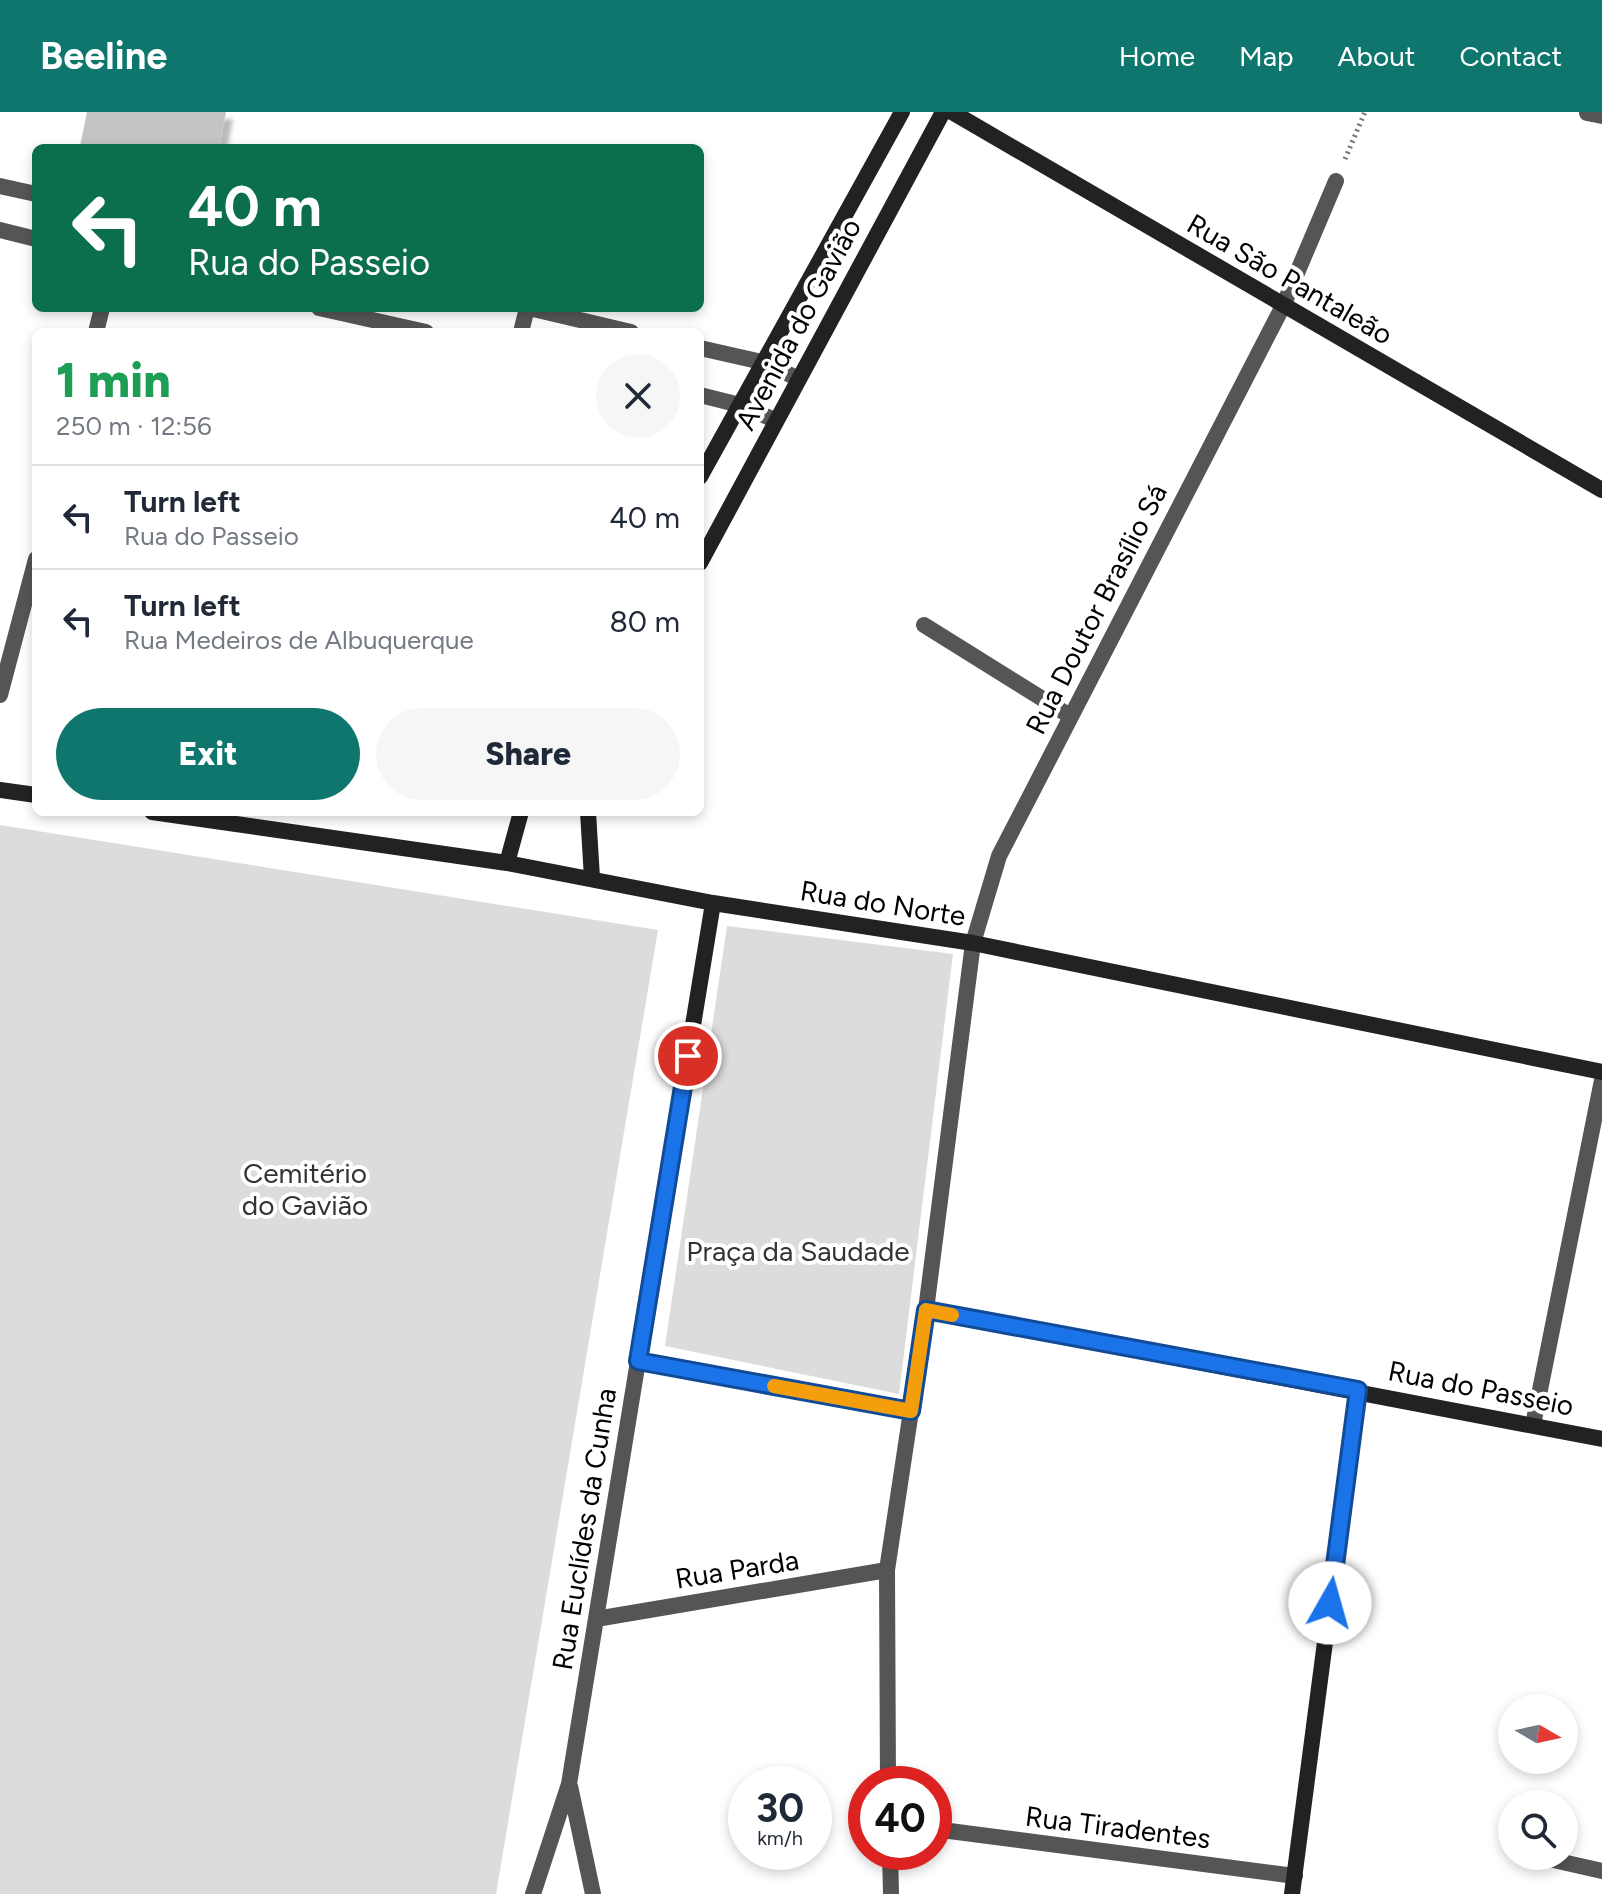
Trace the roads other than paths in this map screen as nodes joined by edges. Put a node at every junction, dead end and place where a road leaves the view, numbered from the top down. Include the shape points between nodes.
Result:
1 (902, 112) edge
2 (943, 112) edge
3 (952, 112) edge
4 (1587, 113) edge
5 (1602, 116) edge
6 (1336, 181) road end
7 (0, 186) edge
8 (32, 193) edge
9 (0, 230) edge
10 (32, 238) edge
11 (1283, 306) junction
12 (337, 312) edge
13 (545, 312) edge
14 (408, 328) edge
15 (614, 328) edge
16 (704, 349) edge
17 (762, 362) junction
18 (797, 378) junction
19 (704, 396) edge
20 (740, 405) junction
21 (775, 420) junction
22 (704, 470) edge
23 (1602, 490) edge
24 (704, 555) edge
25 (32, 574) edge
26 (924, 625) dead end
27 (0, 695) edge
28 (1070, 716) junction
29 (0, 790) edge
30 (32, 794) edge
31 (180, 816) edge
32 (520, 816) edge
33 (588, 816) edge
34 (507, 863) junction
35 (592, 878) junction
36 (713, 903) junction
37 (973, 943) junction
38 (1602, 1072) edge
39 (1602, 1080) edge
40 (926, 1310) junction
41 (638, 1361) junction
42 (1358, 1390) junction
43 (911, 1411) junction
44 (1533, 1425) junction
45 (1602, 1439) edge
46 (887, 1570) junction
47 (596, 1619) junction
48 (888, 1766) edge
49 (569, 1784) junction
50 (952, 1831) edge
51 (1578, 1866) edge
52 (890, 1870) edge
53 (1602, 1871) edge
54 (1295, 1876) junction
55 (533, 1894) edge
56 (593, 1894) edge
57 (891, 1894) edge
58 (1292, 1894) edge

1 - 17 street, Avenida do Gavião
2 - 18 street, Avenida do Gavião
3 - 11 street, Rua São Pantaleão
4 - 5 street
6 - 11 street, Rua Doutor Brasílio Sá
7 - 8 street
9 - 10 street
11 - 23 street, Rua São Pantaleão
11 - 28 street, Rua Doutor Brasílio Sá
12 - 14 street
13 - 15 street
16 - 17 street
17 - 18 street
17 - 20 street, Avenida do Gavião
18 - 21 street, Avenida do Gavião
19 - 20 street
20 - 21 street
20 - 22 street, Avenida do Gavião
21 - 24 street, Avenida do Gavião
25 - 27 street
26 - 28 street
28 - 37 street, Rua Doutor Brasílio Sá via 999,856
29 - 30 street
31 - 34 street, Rua do Norte
32 - 34 street
33 - 35 street
34 - 35 street, Rua do Norte
35 - 36 street, Rua do Norte
36 - 37 street, Rua do Norte
36 - 41 street, Rua Euclídes da Cunha
37 - 38 street, Rua do Norte
37 - 40 street, Rua Doutor Brasílio Sá
39 - 44 street
40 - 42 street, Rua do Passeio
40 - 43 street
41 - 43 street
41 - 47 street, Rua Euclídes da Cunha
42 - 44 street, Rua do Passeio
42 - 54 street
43 - 46 street
44 - 45 street, Rua do Passeio
46 - 47 street, Rua Parda
46 - 48 street
47 - 49 street, Rua Euclídes da Cunha
49 - 55 street
49 - 56 street
50 - 54 street, Rua Tiradentes
51 - 53 street
52 - 57 street
54 - 58 street

